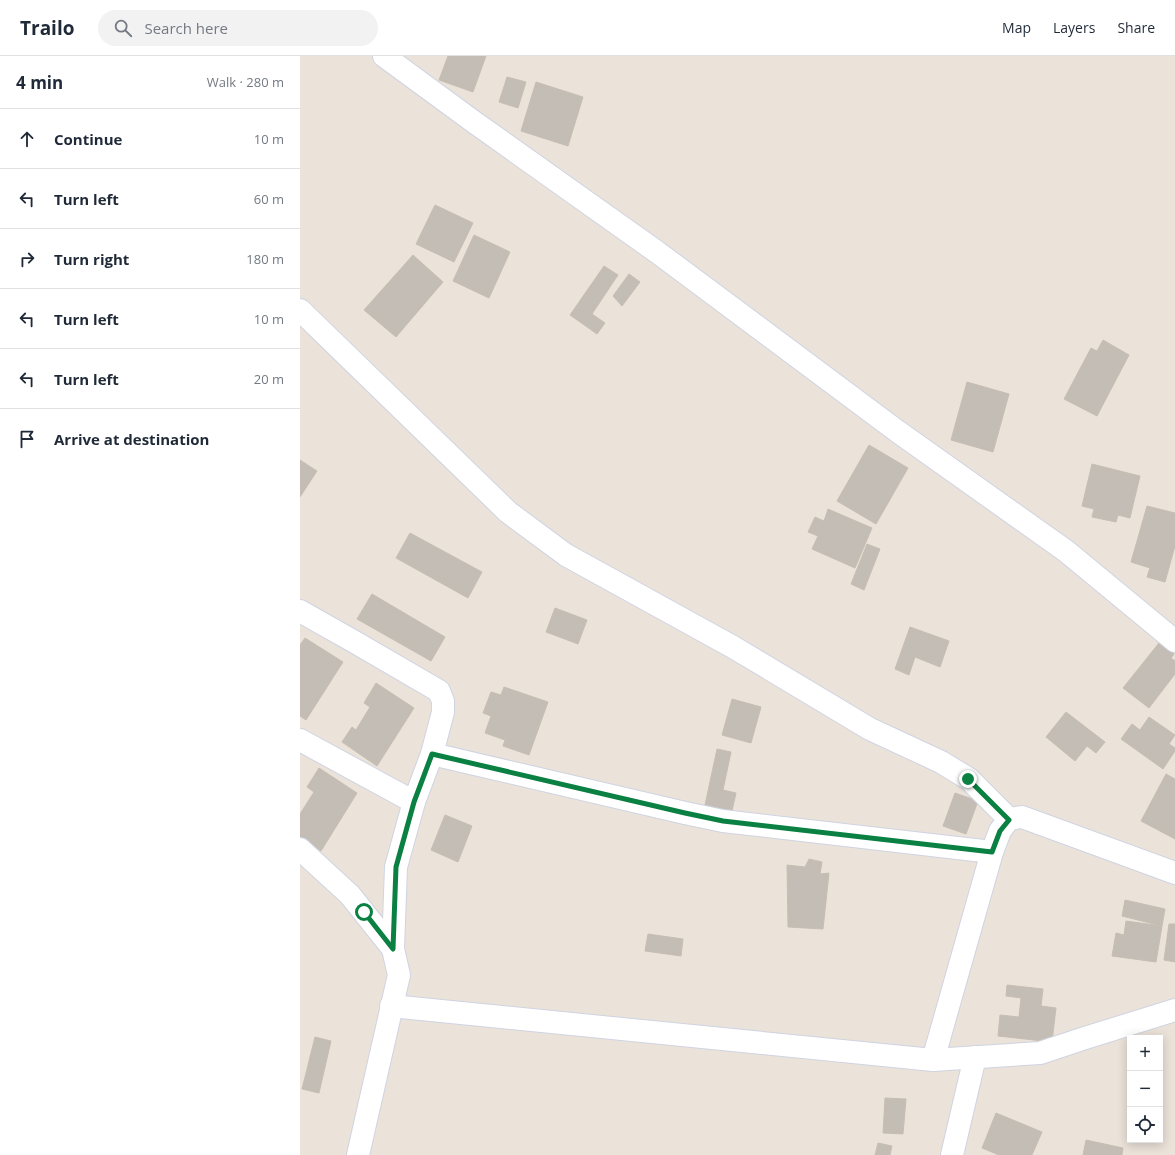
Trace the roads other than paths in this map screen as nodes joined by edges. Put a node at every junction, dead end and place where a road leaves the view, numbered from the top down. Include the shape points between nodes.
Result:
1 (384, 56) edge
2 (300, 310) edge
3 (300, 611) edge
4 (1175, 641) edge
5 (300, 740) edge
6 (432, 754) junction
7 (414, 802) junction
8 (1009, 820) junction
9 (300, 849) edge
10 (992, 852) junction
11 (1175, 872) edge
12 (393, 949) junction
13 (391, 1006) junction
14 (1175, 1010) edge
15 (975, 1058) junction
16 (933, 1060) junction
17 (358, 1155) edge
18 (952, 1155) edge

1 - 4 street via 1066,551
2 - 8 street via 508,512 566,555 733,647 870,729 941,762 968,779
3 - 6 street via 439,691 443,701 443,712
5 - 7 street
6 - 7 street
6 - 10 street via 723,821
7 - 12 street via 396,867
8 - 10 street via 1000,831
8 - 11 street via 1022,817
9 - 12 street via 350,895
10 - 16 street
12 - 13 street via 399,975
13 - 16 street
13 - 17 street
14 - 15 street via 1040,1053
15 - 16 street
15 - 18 street

